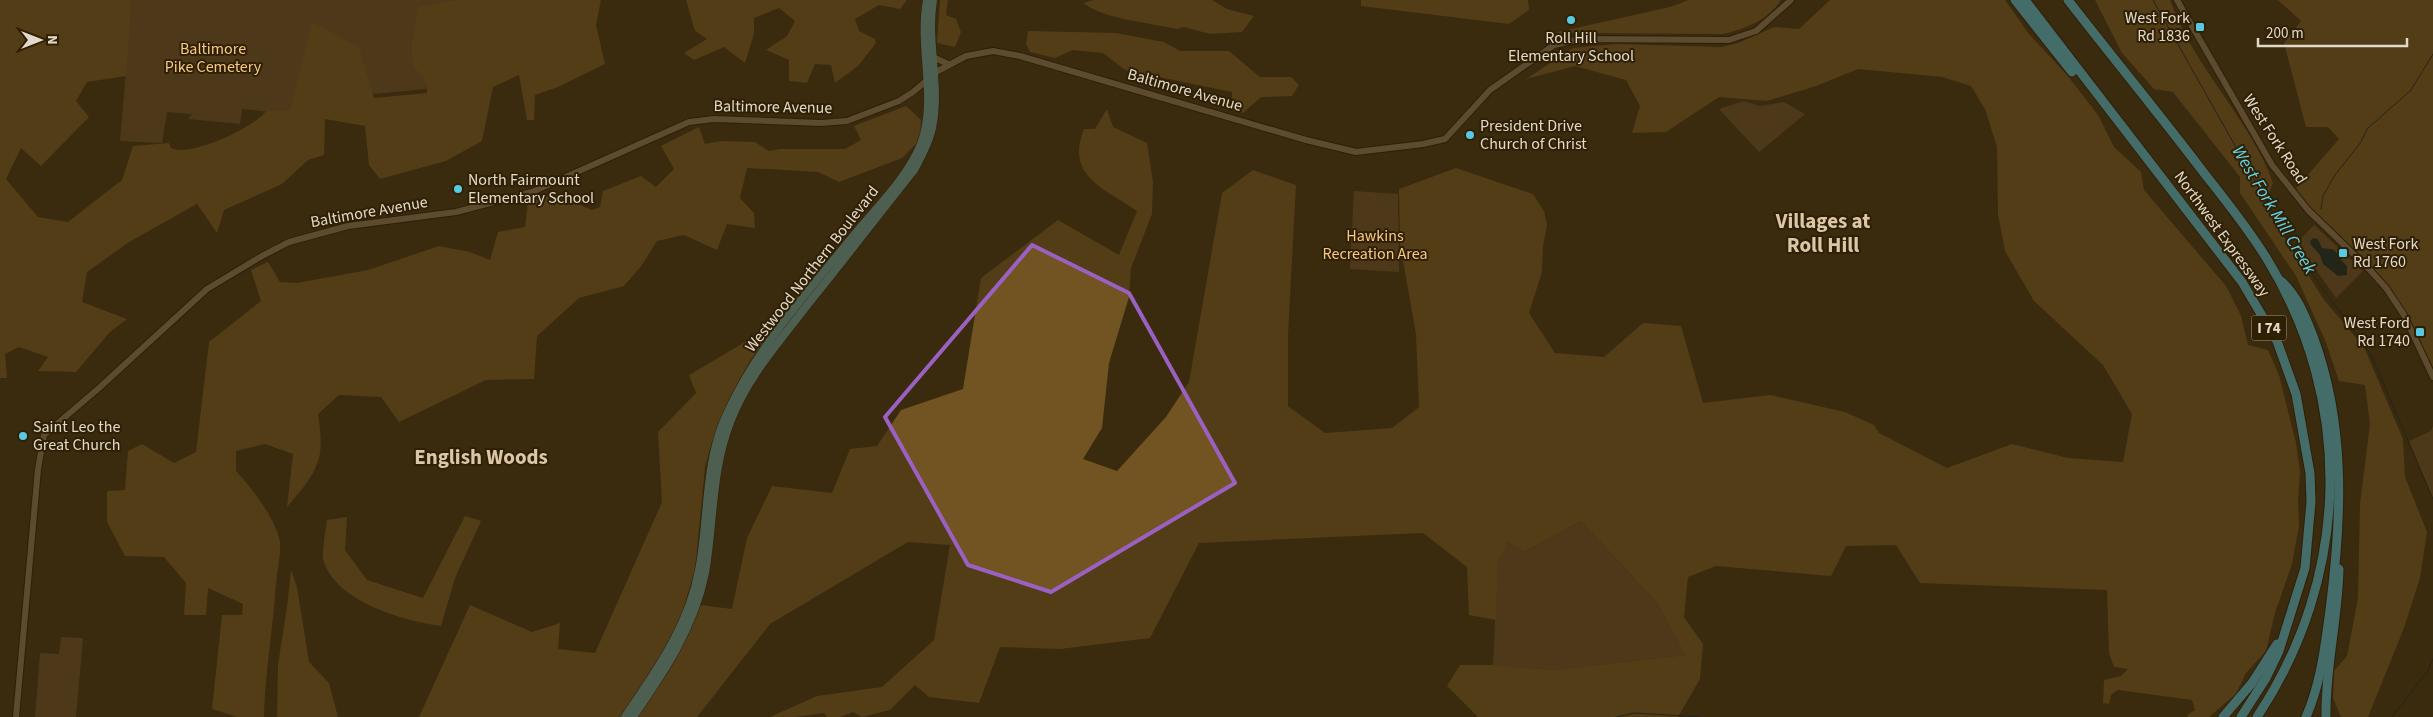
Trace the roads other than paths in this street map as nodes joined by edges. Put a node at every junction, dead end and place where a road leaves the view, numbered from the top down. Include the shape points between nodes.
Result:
1 (927, 0) edge
2 (933, 0) edge
3 (1791, 0) edge
4 (2015, 0) edge
5 (2025, 0) edge
6 (2068, 0) edge
7 (2075, 0) edge
8 (2178, 0) edge
9 (931, 56) junction
10 (948, 64) junction
11 (2118, 66) junction
12 (933, 75) junction
13 (926, 81) junction
14 (2106, 106) junction
15 (2277, 276) junction
16 (2433, 376) edge
17 (2338, 526) junction
18 (2298, 596) junction
19 (16, 717) edge
20 (626, 717) edge
21 (633, 717) edge
22 (2223, 717) edge
23 (2241, 717) edge
24 (2257, 717) edge
25 (2306, 717) edge
26 (2326, 717) edge

1 - 13 main road, Westwood Northern Boulevard via 924,34
2 - 9 main road, Westwood Northern Boulevard
3 - 10 street, Baltimore Avenue via 1756,30 1729,40 1581,39 1554,45 1490,90 1445,139 1356,152 1011,54 976,53
4 - 14 highway via 2085,87
5 - 14 highway, Northwest Expressway / I 74
6 - 11 highway, Northwest Expressway / I 74
7 - 11 highway
8 - 16 street, West Fork Road via 2272,165 2308,210 2386,288 2404,315
9 - 10 street
9 - 12 main road, Westwood Northern Boulevard
10 - 12 street, Baltimore Avenue
11 - 15 highway, Northwest Expressway / I 74 via 2239,218
12 - 13 street, Baltimore Avenue
12 - 21 main road, Westwood Northern Boulevard via 932,128 914,170 760,366 738,404 723,441 716,470 705,572 696,605 668,665
13 - 19 street, Baltimore Avenue via 899,101 847,121 821,123 714,118 689,122 532,192 456,212 348,226 289,242 207,289 42,438
13 - 20 main road, Westwood Northern Boulevard via 928,117 913,161 806,293 746,376 725,418 713,458 702,552 690,604 672,646
14 - 18 highway, Northwest Expressway / I 74 via 2242,282 2265,319 2287,366 2302,419 2310,473 2310,534
15 - 17 highway via 2292,290 2302,310 2328,387 2339,459
15 - 24 highway, Northwest Expressway / I 74 via 2300,325 2320,385 2330,458 2330,487 2326,547 2310,611 2276,689
17 - 25 highway via 2322,666
17 - 26 highway via 2339,585
18 - 22 highway via 2274,649 2252,683
18 - 23 highway, Northwest Expressway / I 74 via 2280,651

